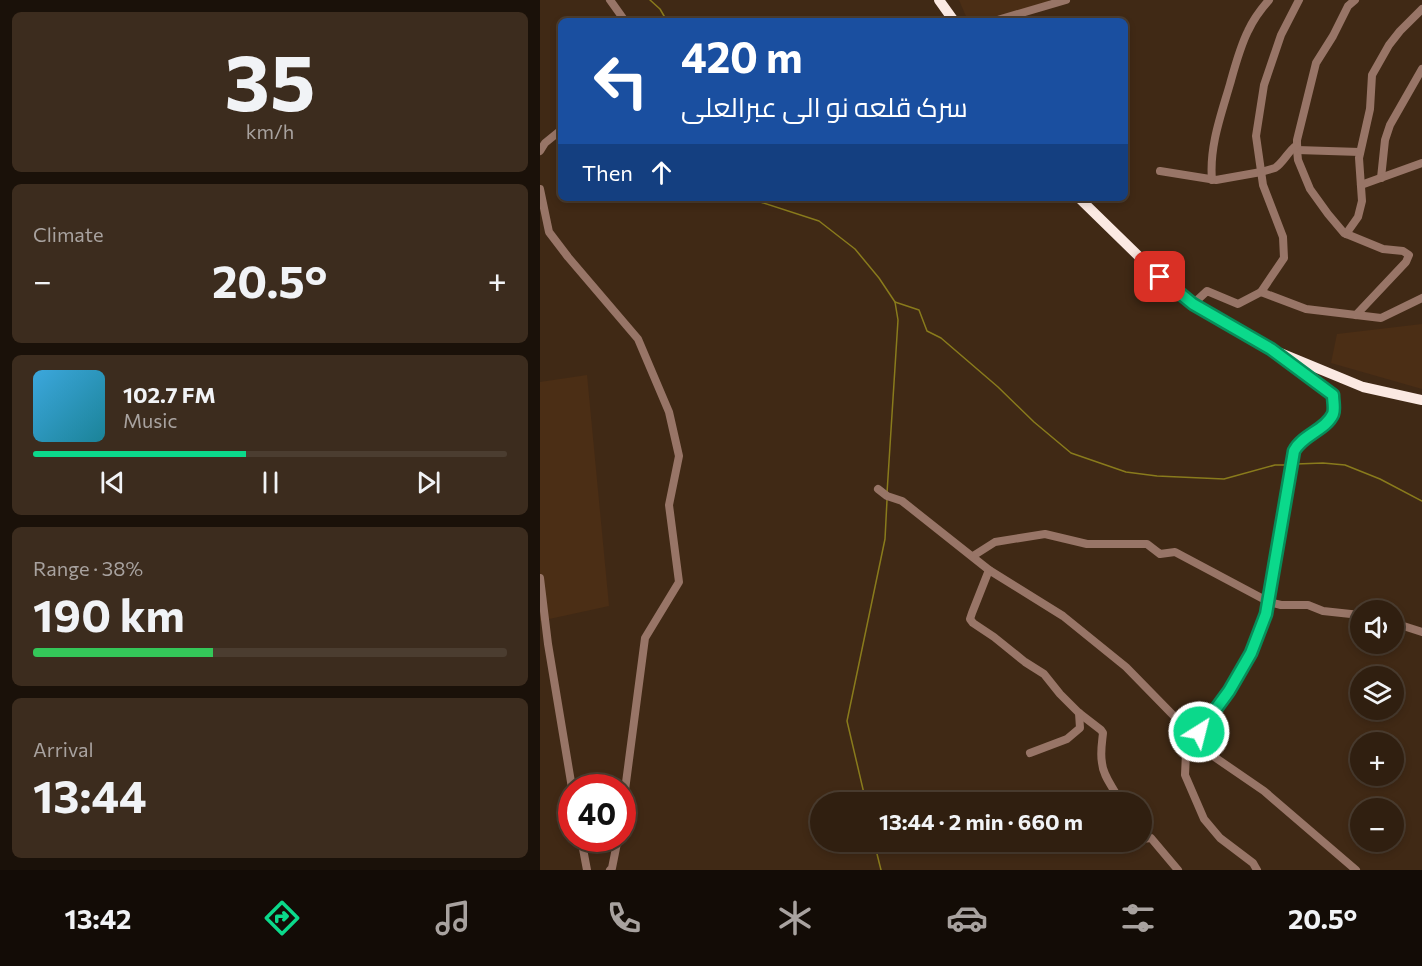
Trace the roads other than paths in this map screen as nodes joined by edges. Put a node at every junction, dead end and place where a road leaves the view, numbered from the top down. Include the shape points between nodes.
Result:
1 (610, 0) edge
2 (939, 0) edge
3 (1066, 0) edge
4 (1269, 0) edge
5 (1299, 0) edge
6 (1355, 0) edge
7 (1422, 9) edge
8 (623, 18) edge
9 (952, 18) edge
10 (1004, 18) edge
11 (1422, 69) edge
12 (558, 132) edge
13 (1297, 148) junction
14 (540, 151) edge
15 (1360, 152) junction
16 (1422, 163) edge
17 (1160, 171) dead end
18 (1261, 172) junction
19 (1381, 178) junction
20 (1212, 180) junction
21 (1361, 185) junction
22 (540, 189) edge
23 (1082, 201) edge
24 (1346, 234) junction
25 (1261, 292) junction
26 (1422, 298) edge
27 (1193, 304) junction
28 (1356, 315) junction
29 (1271, 349) junction
30 (1422, 400) edge
31 (878, 489) dead end
32 (973, 556) junction
33 (990, 570) junction
34 (540, 578) edge
35 (1269, 602) junction
36 (1350, 614) edge
37 (1404, 626) edge
38 (1422, 632) edge
39 (1079, 713) junction
40 (1195, 739) junction
41 (1030, 753) dead end
42 (570, 774) edge
43 (627, 774) edge
44 (1116, 792) edge
45 (1152, 839) edge
46 (584, 852) edge
47 (615, 852) edge
48 (587, 870) edge
49 (610, 870) edge
50 (1178, 870) edge
51 (1257, 870) edge
52 (1356, 870) edge

1 - 8 street
2 - 9 highway
3 - 10 street
4 - 20 street via 1248,30 1235,68 1212,152
5 - 18 street via 1281,35 1264,85 1256,136
6 - 13 street via 1316,63
7 - 15 street via 1389,45 1372,75 1370,110
11 - 19 street via 1389,125
12 - 14 street
13 - 15 street
13 - 18 street via 1278,166
13 - 24 street via 1310,189
15 - 21 street
16 - 19 street
17 - 20 street
18 - 20 street
18 - 25 street via 1283,237 1284,258
19 - 21 street
21 - 24 street via 1358,217
22 - 43 street via 549,232 638,339 669,412 679,456 669,505 678,582 645,638
23 - 27 highway
24 - 28 street via 1383,249 1406,252 1409,257
25 - 27 street via 1238,304 1207,291
25 - 28 street via 1306,309
26 - 28 street via 1381,318
27 - 29 highway
29 - 30 highway via 1363,387
29 - 35 street via 1333,395 1334,413 1294,451
31 - 32 street via 902,501
32 - 33 street
32 - 35 street via 995,542 1046,534 1087,544 1147,544 1160,554 1175,552
33 - 39 street via 970,619 1044,674
33 - 40 street via 1064,616 1126,667
34 - 42 street
35 - 36 street
35 - 40 street via 1251,653
37 - 38 street
39 - 41 street via 1080,728 1067,739
39 - 44 street via 1103,733 1102,763
40 - 51 street via 1186,753 1185,775 1204,819
40 - 52 street via 1264,791
45 - 50 street
46 - 48 street
47 - 49 street

